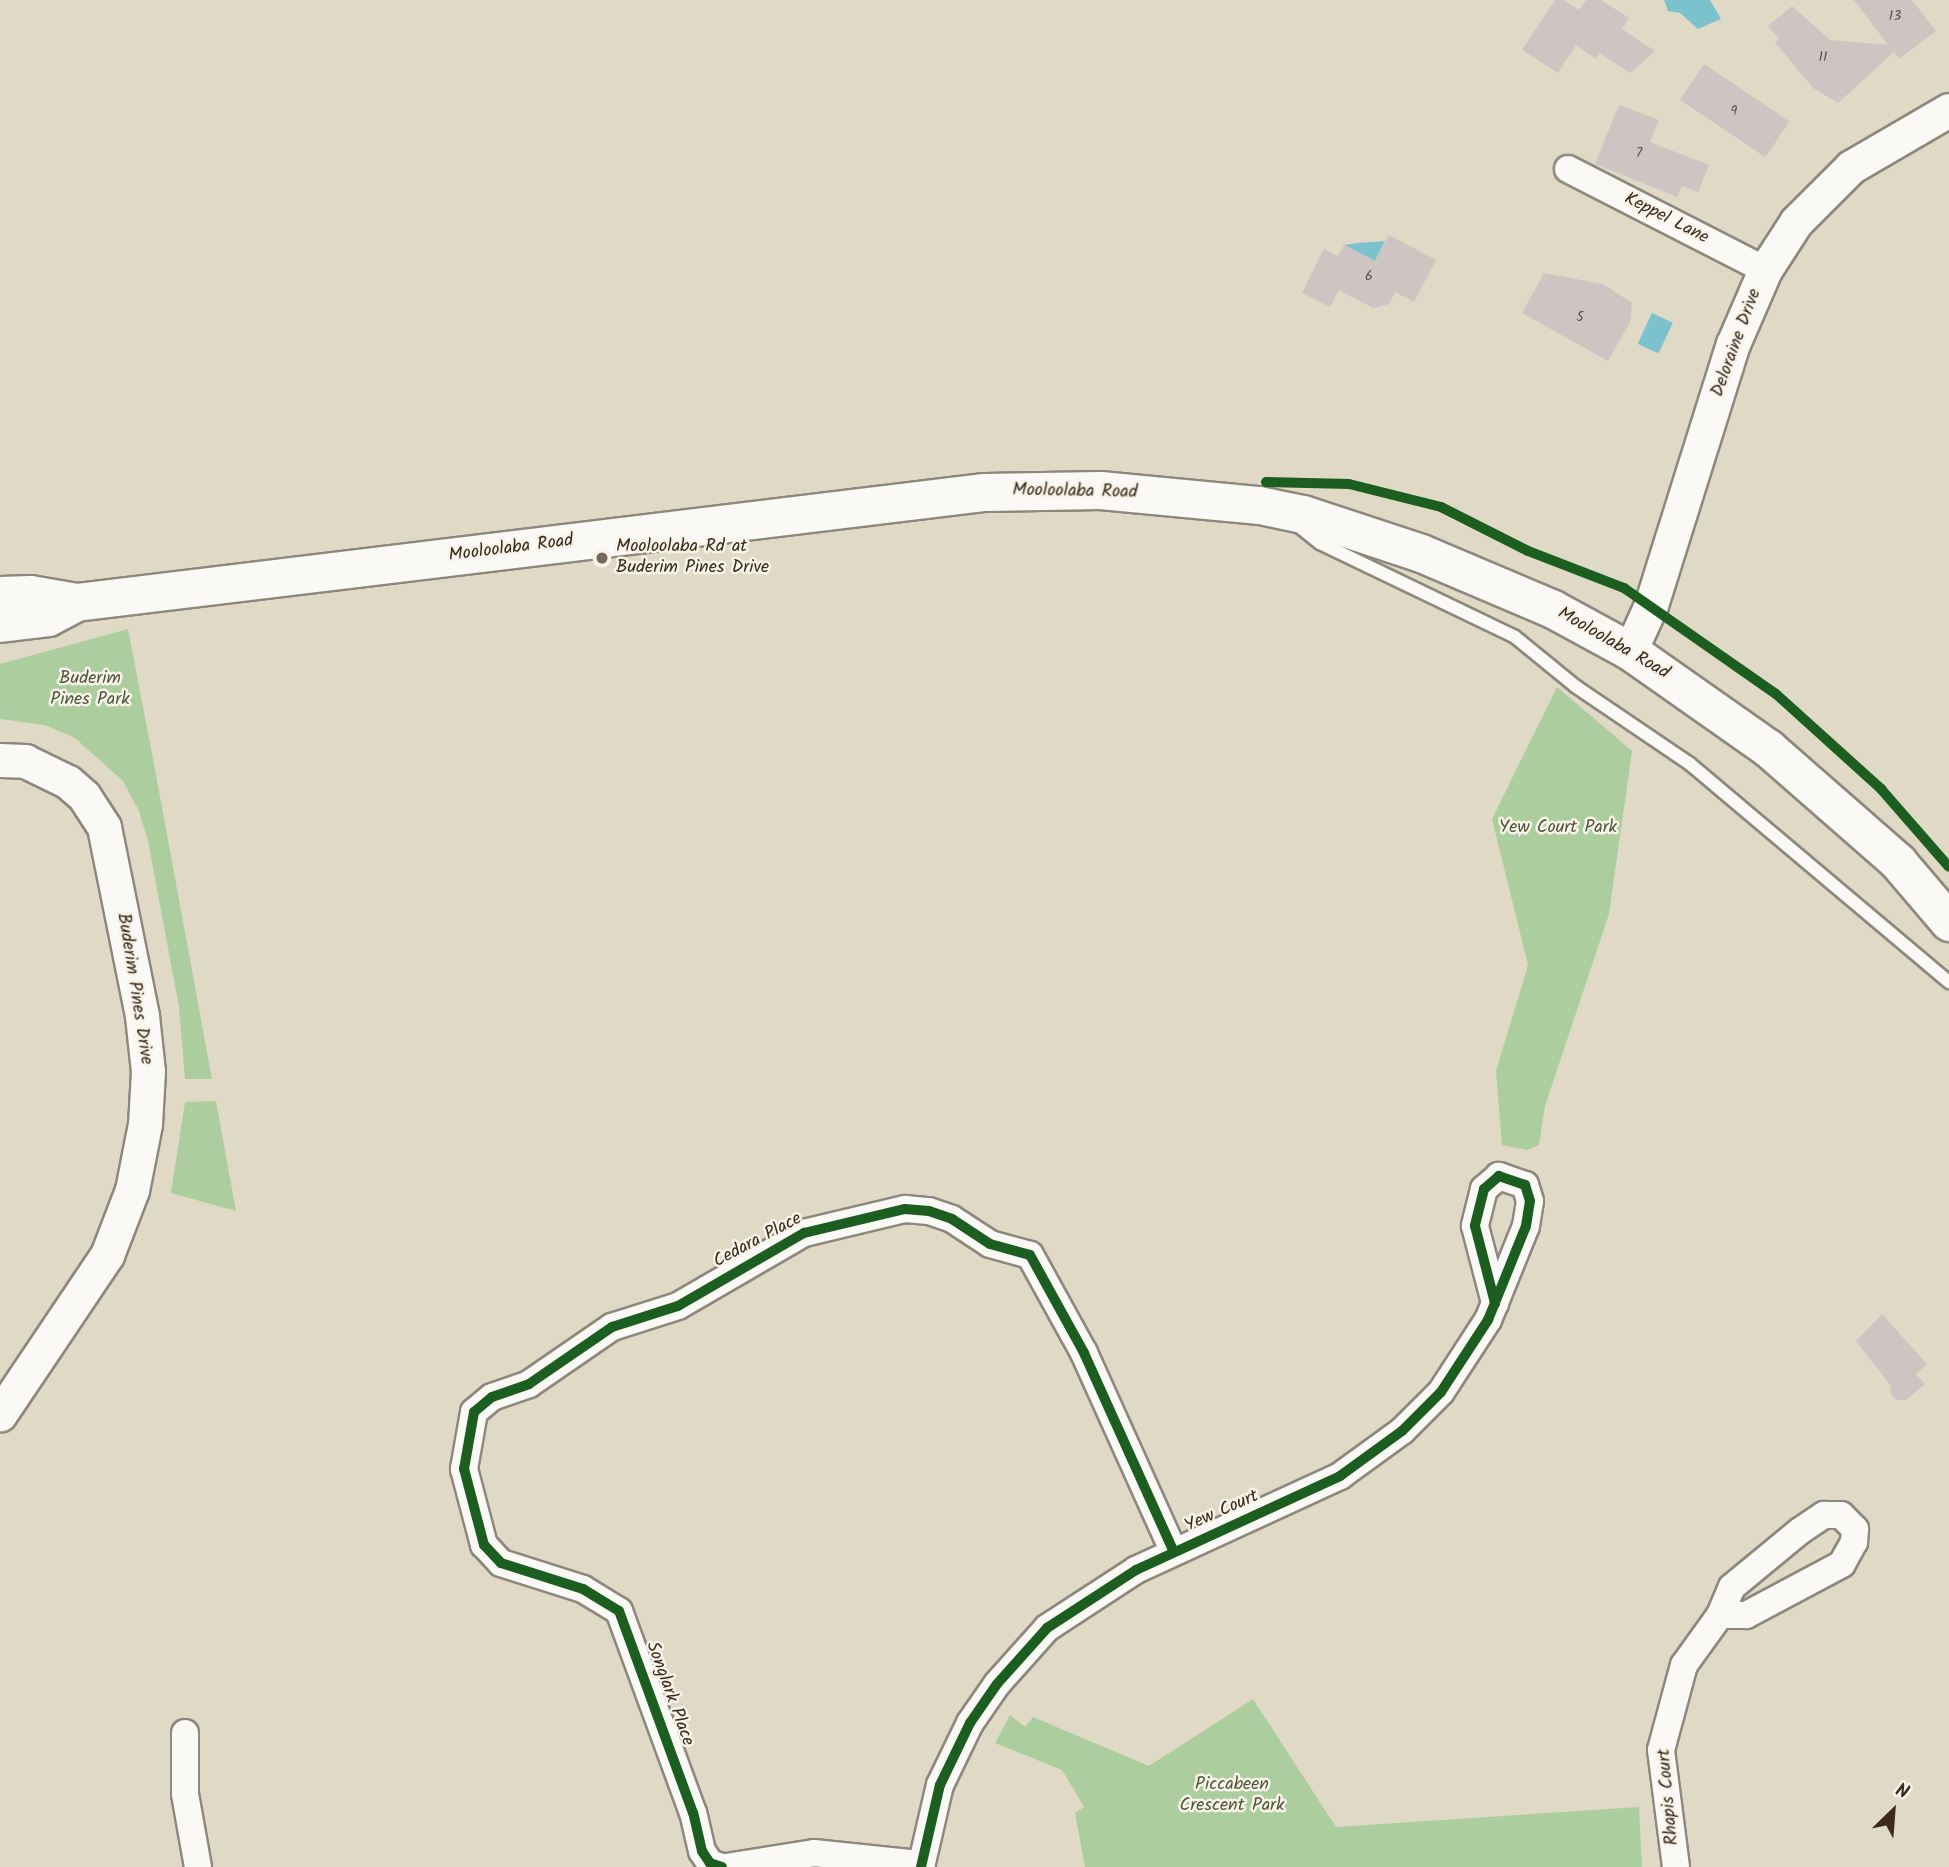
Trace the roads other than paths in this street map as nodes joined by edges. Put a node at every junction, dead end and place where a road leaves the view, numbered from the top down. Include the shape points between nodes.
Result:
1 (1949, 110) edge
2 (1567, 169) dead end
3 (1765, 270) junction
4 (1403, 564) junction
5 (0, 595) edge
6 (76, 602) junction
7 (0, 623) edge
8 (1630, 651) junction
9 (0, 760) edge
10 (1949, 922) edge
11 (1949, 982) edge
12 (1494, 1303) dead end
13 (0, 1414) edge
14 (1174, 1552) junction
15 (534, 1576) joint
16 (1720, 1615) junction
17 (185, 1733) dead end
18 (714, 1866) edge
19 (921, 1866) edge
20 (198, 1867) edge
21 (1676, 1867) edge

1 - 3 street, Deloraine Drive via 1852,167 1796,222
2 - 3 street, Keppel Lane
3 - 8 street, Deloraine Drive via 1733,344 1651,605
4 - 6 main road, Mooloolaba Road via 1277,509 1210,497 1100,490 985,492
4 - 8 main road, Mooloolaba Road via 1536,601
4 - 11 lane via 1515,637 1575,686 1690,764
5 - 6 main road, Mooloolaba Road via 30,594
6 - 7 main road, Mooloolaba Road via 48,617
8 - 10 main road, Mooloolaba Road via 1768,748 1898,862
9 - 13 street, Buderim Pines Drive via 25,761 68,782 84,796 104,827 142,1016 148,1071 145,1124 132,1190 107,1255
12 - 14 street, Yew Court via 1479,1337 1448,1383 1380,1448 1317,1488
14 - 15 street, Cedara Place via 1084,1353 1030,1255 990,1244 952,1219 905,1209 804,1233 678,1306 612,1327 529,1384 492,1397 474,1412 464,1469 484,1545 501,1563
14 - 19 street, Yew Court via 1059,1618 997,1684 970,1723 940,1785
15 - 18 street, Songlark Place via 583,1589 619,1611 693,1813 696,1837
16 - 16 street, Rhapis Court via 1732,1587 1824,1515 1841,1515 1855,1529 1854,1542 1842,1564 1746,1615
16 - 21 street, Rhapis Court via 1684,1665 1661,1750
17 - 20 street via 185,1794
18 - 19 street, Songlark Place via 814,1853

